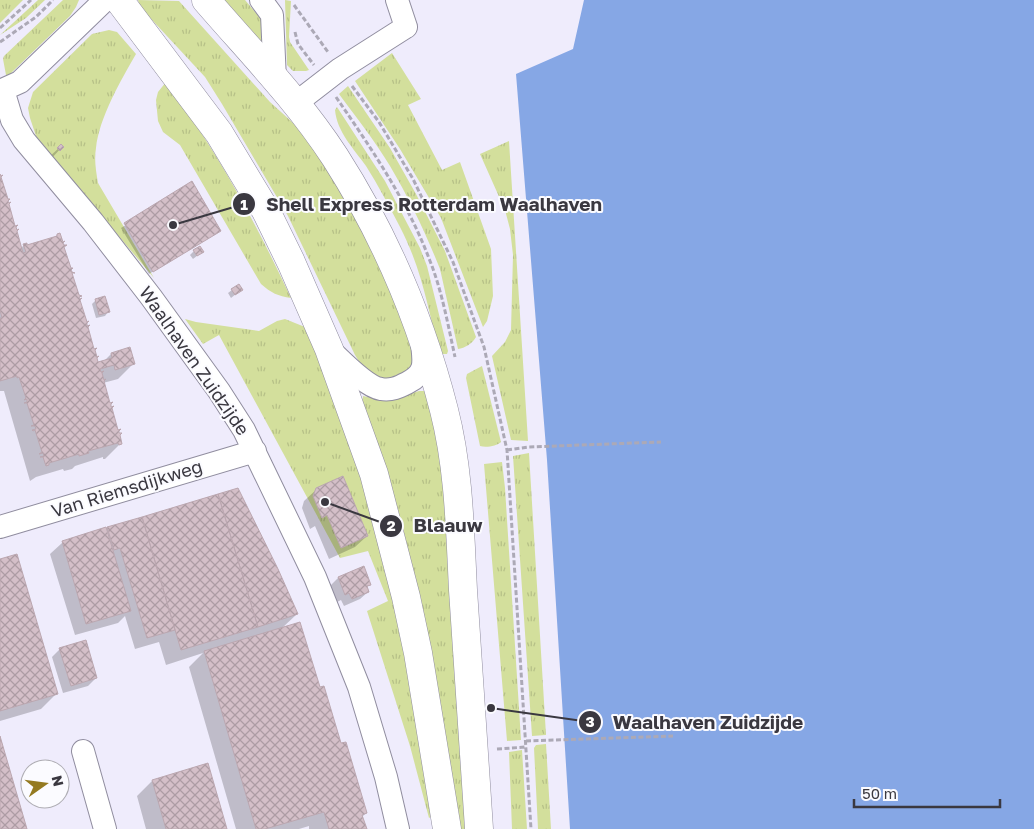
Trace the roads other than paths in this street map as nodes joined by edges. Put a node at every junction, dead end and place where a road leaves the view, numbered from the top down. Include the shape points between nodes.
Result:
1 (105, 0) edge
2 (119, 0) edge
3 (206, 0) edge
4 (261, 0) edge
5 (397, 0) edge
6 (406, 0) edge
7 (406, 27) junction
8 (276, 80) junction
9 (2, 91) edge
10 (296, 103) junction
11 (421, 333) junction
12 (329, 349) junction
13 (255, 451) junction
14 (0, 527) edge
15 (83, 751) dead end
16 (105, 829) edge
17 (398, 829) edge
18 (447, 829) edge
19 (479, 829) edge

1 - 9 street via 20,82
2 - 12 main road via 219,133 266,211
3 - 8 main road
4 - 8 street via 272,15
5 - 7 street
6 - 7 street
7 - 10 street via 340,69
8 - 10 main road
9 - 13 street, Waalhaven Zuidzijde via 12,120 24,140 94,222 151,297 219,391
10 - 11 main road via 334,156 380,235
11 - 12 street via 424,365 417,378 395,389 380,389 365,381
11 - 19 main road via 444,410 456,476
12 - 18 main road via 374,474 406,597
13 - 14 street, Van Riemsdijkweg
13 - 17 street, Waalhaven Zuidzijde via 315,577 359,687
15 - 16 street

